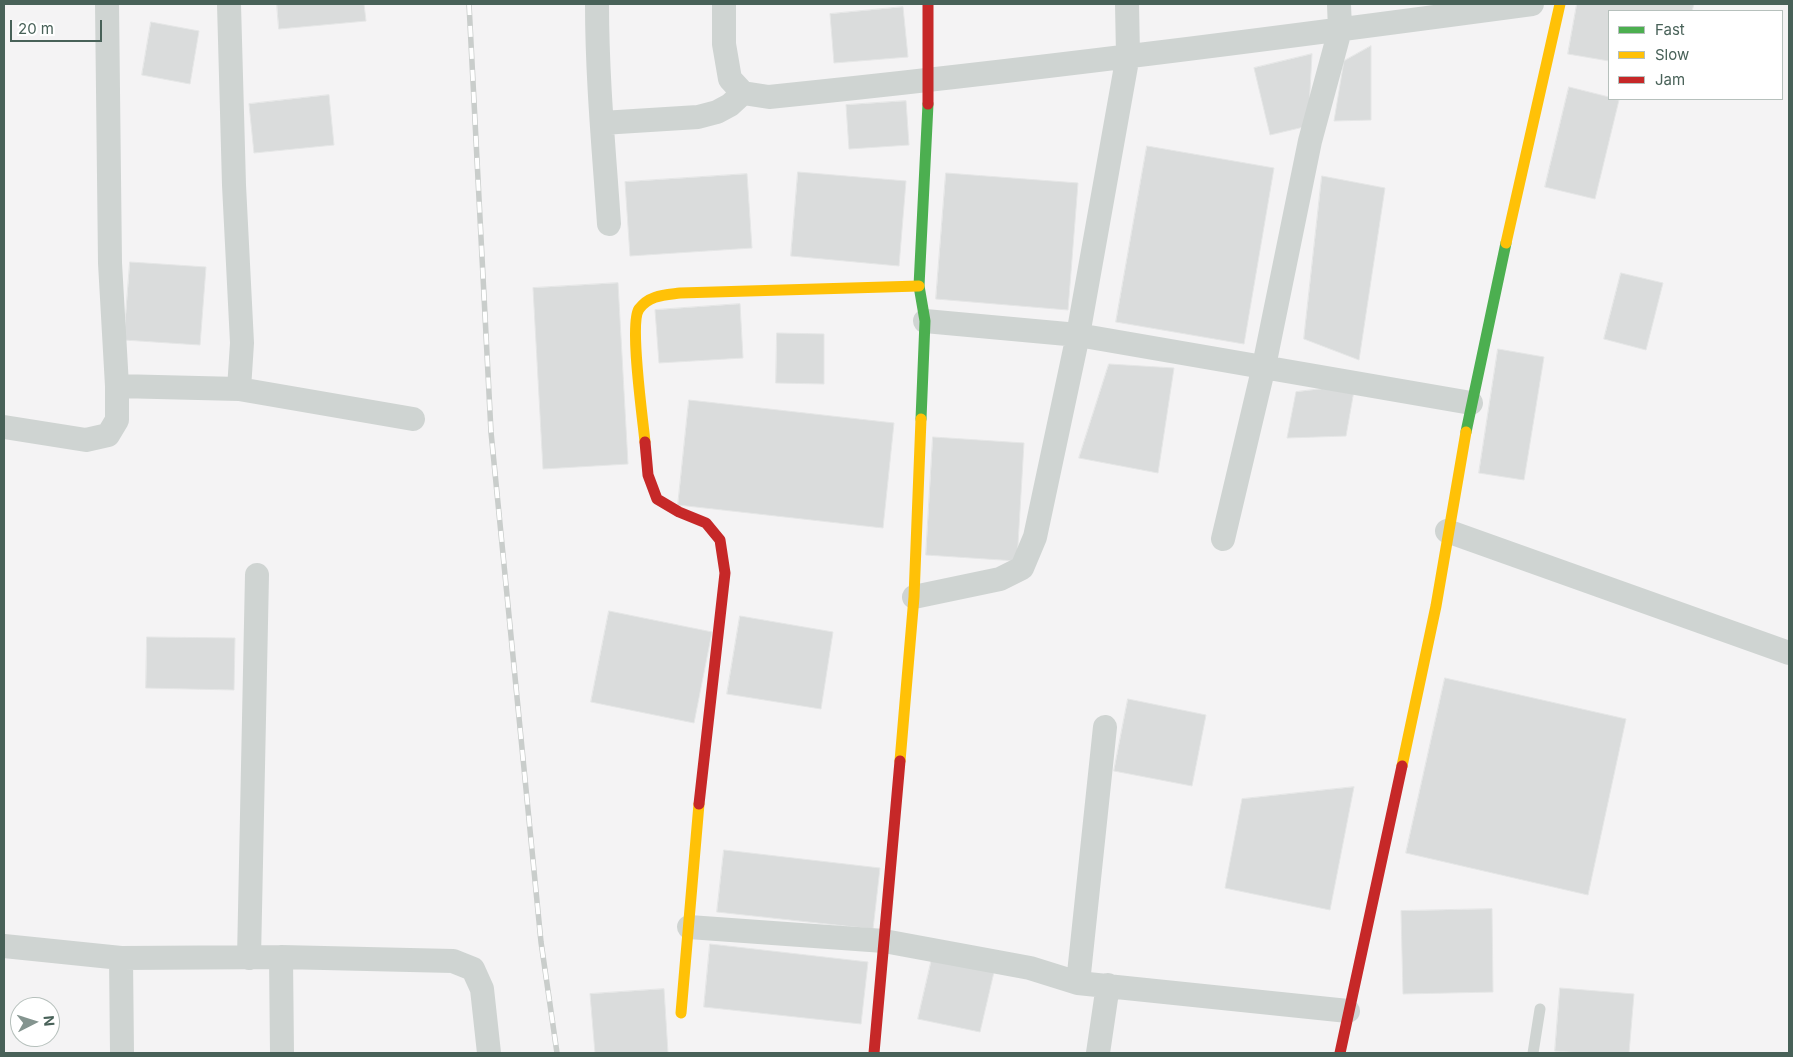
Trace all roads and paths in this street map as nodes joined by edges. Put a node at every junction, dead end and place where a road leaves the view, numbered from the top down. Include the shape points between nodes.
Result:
1 (107, 4) edge
2 (229, 4) edge
3 (597, 4) edge
4 (724, 4) edge
5 (928, 4) edge
6 (1127, 4) edge
7 (1339, 4) edge
8 (1532, 4) edge
9 (1560, 4) edge
10 (1340, 30) junction
11 (1128, 55) junction
12 (929, 80) junction
13 (743, 93) junction
14 (602, 123) junction
15 (609, 224) dead end
16 (919, 286) junction
17 (925, 321) junction
18 (1078, 335) junction
19 (1264, 366) junction
20 (117, 386) junction
21 (239, 389) junction
22 (1471, 403) junction
23 (414, 419) dead end
24 (4, 427) edge
25 (1447, 531) junction
26 (1224, 539) dead end
27 (257, 575) dead end
28 (914, 597) junction
29 (1789, 653) edge
30 (1105, 727) dead end
31 (688, 927) junction
32 (884, 942) junction
33 (4, 946) edge
34 (281, 957) junction
35 (121, 958) junction
36 (249, 958) junction
37 (1078, 983) junction
38 (1108, 985) junction
39 (1540, 1009) dead end
40 (1348, 1011) junction
41 (681, 1013) dead end
42 (122, 1053) edge
43 (282, 1053) edge
44 (489, 1053) edge
45 (874, 1053) edge
46 (1098, 1053) edge
47 (1340, 1053) edge
48 (1533, 1053) edge

1 - 20 street via 110,263
2 - 21 street via 242,343
3 - 14 street
4 - 13 street via 724,44 730,79
5 - 12 street
6 - 11 street
7 - 10 street
8 - 10 street
9 - 22 street
10 - 11 street
10 - 19 street via 1310,141
11 - 12 street
11 - 18 street
12 - 13 street via 769,97
12 - 16 street
13 - 14 street via 717,112 698,117
14 - 15 street
16 - 17 street
16 - 31 street via 680,293 652,297 638,310 635,333 648,475 657,499 706,523 720,540 725,573
17 - 18 street
17 - 28 street
18 - 19 street
18 - 28 street via 1035,537 1022,568 1000,579
19 - 22 street
19 - 26 street
20 - 21 street
20 - 24 street via 117,420 108,435 86,440
21 - 23 street
22 - 25 street
25 - 29 street
25 - 40 street via 1436,606
27 - 36 street
28 - 32 street
30 - 37 street
31 - 32 street
31 - 41 street
32 - 37 street via 1030,968
32 - 45 street
33 - 35 street
34 - 36 street
34 - 43 street
34 - 44 street via 453,960 473,969 482,989
35 - 36 street
35 - 42 street
37 - 38 street
38 - 40 street
38 - 46 street
39 - 48 lane
40 - 47 street

